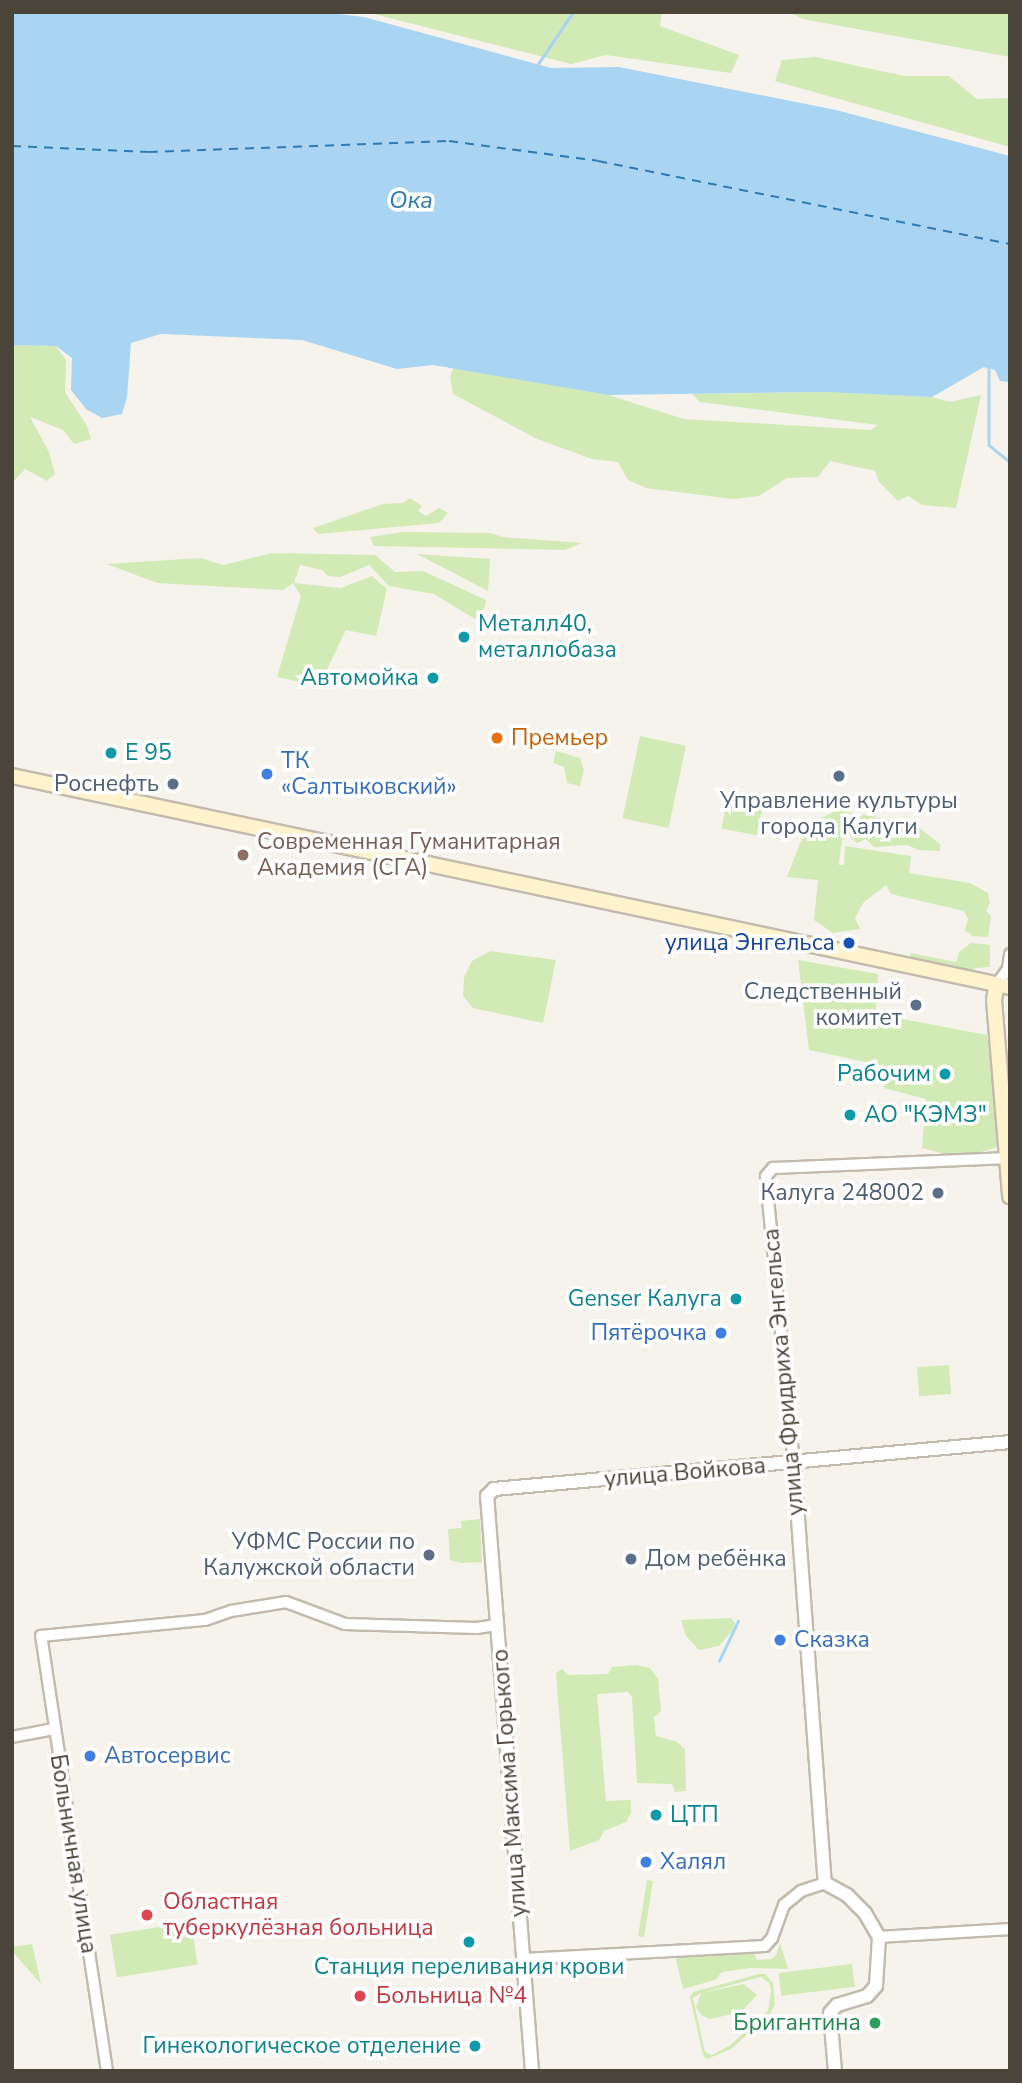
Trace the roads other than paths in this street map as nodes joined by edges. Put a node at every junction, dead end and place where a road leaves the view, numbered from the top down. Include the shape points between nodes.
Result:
1 (12, 776) edge
2 (1010, 954) edge
3 (1004, 986) edge
4 (1008, 1158) edge
5 (1010, 1196) edge
6 (1010, 1441) edge
7 (794, 1464) junction
8 (487, 1496) joint
9 (497, 1625) junction
10 (54, 1729) junction
11 (12, 1737) edge
12 (825, 1883) junction
13 (1010, 1929) edge
14 (879, 1937) junction
15 (524, 1959) junction
16 (107, 2071) edge
17 (532, 2071) edge
18 (835, 2071) edge

1 - 3 main road
2 - 3 street
3 - 4 main road via 994,1000
4 - 5 main road
4 - 7 street, улица Фридриха Энгельса via 774,1168 766,1176
6 - 7 street, улица Войкова
7 - 8 street, улица Войкова via 494,1489
7 - 12 street, улица Фридриха Энгельса
8 - 9 street, улица Максима Горького
9 - 10 street, Больничная улица via 345,1624 286,1602 205,1620 41,1636
9 - 15 street, улица Максима Горького
10 - 11 street
10 - 16 street, Больничная улица
12 - 14 street via 847,1895 865,1913
12 - 15 street via 801,1891 783,1905 765,1946
13 - 14 street
14 - 18 street via 876,1986 867,1996 830,2013
15 - 17 street, улица Максима Горького

